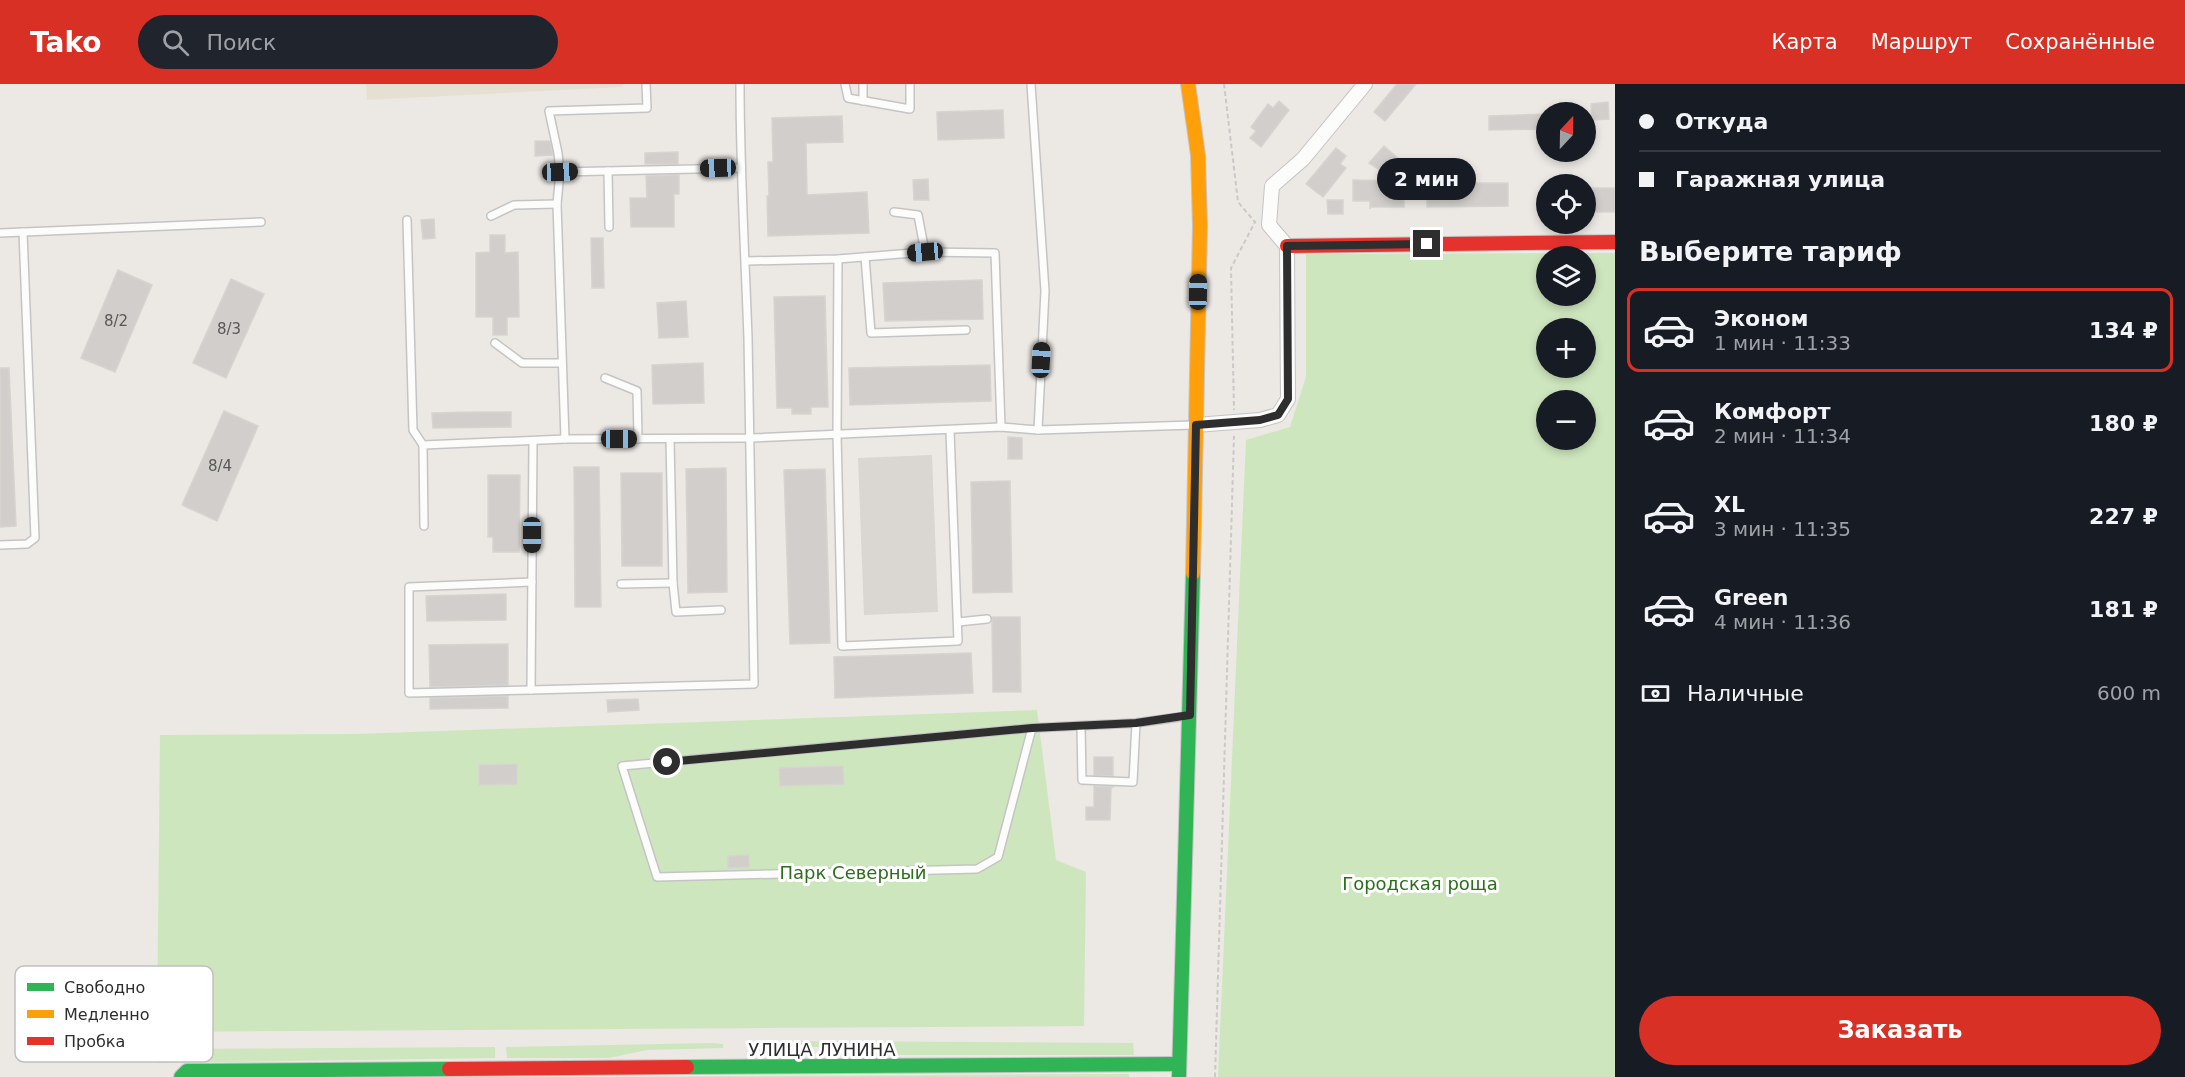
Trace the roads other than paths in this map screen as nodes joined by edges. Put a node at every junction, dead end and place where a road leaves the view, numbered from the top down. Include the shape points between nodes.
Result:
1 (646, 84) edge
2 (740, 84) edge
3 (845, 84) edge
4 (863, 84) edge
5 (910, 84) edge
6 (1031, 84) edge
7 (1188, 84) edge
8 (1365, 84) edge
9 (863, 101) junction
10 (740, 168) junction
11 (608, 171) junction
12 (560, 172) junction
13 (557, 204) junction
14 (894, 212) dead end
15 (491, 216) dead end
16 (407, 220) dead end
17 (261, 222) dead end
18 (609, 227) dead end
19 (23, 232) junction
20 (0, 234) edge
21 (1615, 242) edge
22 (1287, 246) junction
23 (925, 252) junction
24 (865, 257) junction
25 (838, 260) junction
26 (746, 261) junction
27 (966, 330) dead end
28 (495, 343) dead end
29 (559, 363) dead end
30 (605, 378) dead end
31 (1196, 425) junction
32 (1001, 427) junction
33 (1038, 430) junction
34 (950, 431) junction
35 (837, 435) junction
36 (751, 438) junction
37 (565, 439) junction
38 (638, 439) junction
39 (670, 439) junction
40 (533, 442) junction
41 (423, 445) junction
42 (424, 525) dead end
43 (0, 545) edge
44 (532, 582) junction
45 (673, 583) junction
46 (621, 584) dead end
47 (721, 610) dead end
48 (987, 619) dead end
49 (958, 622) junction
50 (531, 690) junction
51 (1190, 715) junction
52 (1136, 723) junction
53 (1081, 726) junction
54 (1032, 728) junction
55 (1179, 1071) edge
56 (474, 1073) edge
57 (181, 1077) edge

1 - 12 lane via 647,108 549,111
2 - 10 lane
3 - 9 lane via 848,98
4 - 9 lane
5 - 9 lane via 910,109
6 - 33 lane via 1045,291
7 - 31 street via 1198,155 1200,225
8 - 22 street via 1303,159 1272,186 1269,225
10 - 11 lane
10 - 26 lane
11 - 12 lane
11 - 18 lane
12 - 13 lane
13 - 15 lane via 514,206
13 - 37 lane
14 - 23 lane via 918,215
16 - 41 lane via 413,430
17 - 19 lane
19 - 20 lane
19 - 43 lane via 35,538 27,544
21 - 22 street
22 - 31 street via 1288,399 1278,415
23 - 24 lane
23 - 32 lane via 995,253
24 - 25 lane
24 - 27 lane via 871,333
25 - 26 lane
25 - 35 lane
26 - 36 lane
28 - 29 lane via 522,363
30 - 38 lane via 637,391
31 - 33 lane
31 - 51 street
32 - 33 lane
32 - 34 lane
34 - 35 lane
34 - 49 lane
35 - 36 lane
35 - 49 lane via 842,646 958,641
36 - 39 lane
36 - 50 lane via 754,684
37 - 38 lane
37 - 40 lane
38 - 39 lane
39 - 45 lane
40 - 41 lane
40 - 44 lane
41 - 42 lane
44 - 50 lane
44 - 50 lane via 409,587 409,693
45 - 46 lane
45 - 47 lane via 676,612
48 - 49 lane
51 - 52 lane
51 - 55 street
52 - 53 lane
52 - 53 lane via 1133,782 1082,780
53 - 54 lane
54 - 54 lane via 998,857 977,869 657,877 622,766
55 - 56 street, УЛИЦА ЛУНИНА
56 - 57 street, УЛИЦА ЛУНИНА via 187,1071

